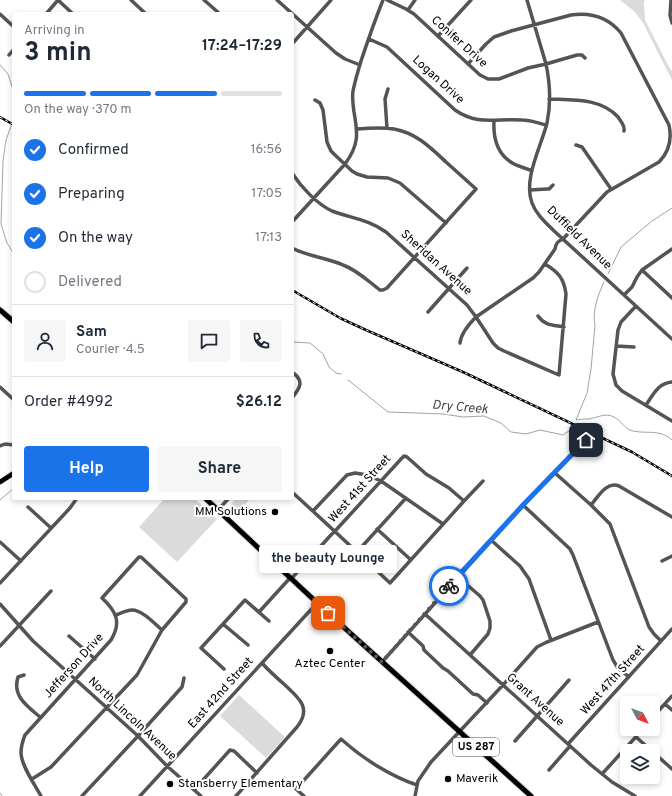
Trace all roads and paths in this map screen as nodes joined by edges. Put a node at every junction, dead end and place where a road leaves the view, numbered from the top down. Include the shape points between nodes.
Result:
1 (58, 0) edge
2 (131, 0) edge
3 (204, 0) edge
4 (278, 0) edge
5 (331, 0) edge
6 (383, 0) edge
7 (387, 0) edge
8 (415, 0) edge
9 (471, 0) edge
10 (527, 0) edge
11 (671, 0) edge
12 (408, 10) junction
13 (48, 12) edge
14 (71, 12) edge
15 (144, 12) edge
16 (218, 12) edge
17 (291, 12) edge
18 (0, 14) edge
19 (294, 15) edge
20 (672, 23) edge
21 (12, 25) edge
22 (535, 25) junction
23 (307, 27) junction
24 (438, 36) junction
25 (368, 39) junction
26 (294, 42) edge
27 (12, 51) edge
28 (9, 55) dead end
29 (585, 58) dead end
30 (468, 64) junction
31 (546, 64) junction
32 (360, 65) junction
33 (388, 89) dead end
34 (315, 100) dead end
35 (549, 100) junction
36 (494, 121) junction
37 (546, 125) junction
38 (387, 128) junction
39 (357, 129) junction
40 (624, 131) dead end
41 (576, 145) dead end
42 (345, 164) junction
43 (532, 171) junction
44 (294, 176) edge
45 (553, 185) dead end
46 (611, 189) junction
47 (530, 190) junction
48 (314, 198) junction
49 (294, 220) edge
50 (446, 223) junction
51 (563, 239) junction
52 (294, 249) edge
53 (672, 249) edge
54 (415, 258) junction
55 (545, 264) junction
56 (467, 268) dead end
57 (642, 270) junction
58 (449, 288) junction
59 (624, 295) junction
60 (672, 298) edge
61 (636, 306) junction
62 (0, 310) edge
63 (428, 312) dead end
64 (538, 316) dead end
65 (476, 317) junction
66 (12, 320) edge
67 (564, 327) junction
68 (672, 339) edge
69 (460, 343) dead end
70 (616, 346) junction
71 (634, 347) dead end
72 (294, 374) edge
73 (672, 382) edge
74 (0, 387) edge
75 (294, 395) edge
76 (12, 398) edge
77 (646, 405) junction
78 (672, 421) edge
79 (586, 440) dead end
80 (12, 445) edge
81 (0, 446) edge
82 (555, 473) junction
83 (12, 474) edge
84 (483, 480) dead end
85 (381, 481) junction
86 (0, 482) edge
87 (294, 494) edge
88 (406, 498) junction
89 (76, 500) edge
90 (207, 500) edge
91 (227, 500) edge
92 (464, 501) junction
93 (523, 505) junction
94 (591, 505) junction
95 (28, 507) dead end
96 (218, 510) junction
97 (313, 511) junction
98 (672, 517) edge
99 (443, 524) junction
100 (51, 528) junction
101 (377, 530) junction
102 (335, 532) junction
103 (491, 540) junction
104 (0, 542) edge
105 (357, 552) junction
106 (672, 556) edge
107 (410, 560) junction
108 (21, 561) junction
109 (662, 561) dead end
110 (458, 577) junction
111 (290, 578) junction
112 (0, 583) edge
113 (51, 591) dead end
114 (317, 603) junction
115 (0, 604) edge
116 (259, 612) junction
117 (425, 614) junction
118 (116, 615) junction
119 (269, 621) dead end
120 (598, 622) junction
121 (223, 624) junction
122 (19, 625) junction
123 (672, 629) edge
124 (162, 630) junction
125 (408, 632) junction
126 (69, 636) dead end
127 (551, 640) junction
128 (661, 641) junction
129 (248, 645) dead end
130 (0, 646) edge
131 (470, 655) junction
132 (95, 659) junction
133 (382, 662) junction
134 (262, 663) junction
135 (224, 669) dead end
136 (24, 675) dead end
137 (629, 677) junction
138 (184, 678) dead end
139 (76, 680) junction
140 (569, 680) dead end
141 (503, 685) junction
142 (672, 696) edge
143 (486, 703) junction
144 (665, 704) junction
145 (106, 708) junction
146 (660, 709) edge
147 (672, 710) edge
148 (538, 716) junction
149 (40, 718) junction
150 (459, 732) junction
151 (138, 736) junction
152 (636, 737) joint
153 (515, 741) dead end
154 (643, 744) edge
155 (569, 745) junction
156 (660, 759) edge
157 (167, 766) junction
158 (672, 769) edge
159 (549, 770) dead end
160 (257, 773) junction
161 (602, 774) junction
162 (32, 779) junction
163 (417, 785) junction
164 (194, 790) junction
165 (41, 796) edge
166 (82, 796) edge
167 (140, 796) edge
168 (201, 796) edge
169 (236, 796) edge
170 (304, 796) edge
171 (415, 796) edge
172 (531, 796) edge
173 (635, 796) edge

1 - 13 street
1 - 14 street
2 - 15 street
3 - 16 street
4 - 17 street
5 - 23 street
6 - 25 street
7 - 12 street, Conifer Drive
8 - 12 street
9 - 24 street
10 - 22 street
11 - 20 street
12 - 24 street, Conifer Drive
18 - 21 street
19 - 23 street
22 - 30 street via 494,37
22 - 31 street
22 - 46 street via 583,13 595,15 612,24 626,40 669,125 670,146 663,158
23 - 26 street
23 - 32 street via 336,54
24 - 30 street, Conifer Drive
25 - 32 street
25 - 36 street, Logan Drive via 387,46 459,113 475,119
27 - 28 street
29 - 31 street, Conifer Drive via 582,55
30 - 31 street, Conifer Drive via 490,80
31 - 35 street
32 - 39 street via 352,94
33 - 38 street
34 - 42 street via 324,110 329,146
35 - 37 street
35 - 40 street via 600,105 616,115 625,127
36 - 37 street, Logan Drive via 521,120
36 - 43 street via 495,142 501,152 508,160
37 - 43 street
38 - 39 street
38 - 50 street via 409,133 425,143 476,189
39 - 42 street via 354,149
41 - 46 street via 582,147
42 - 48 street
42 - 50 street via 352,171 362,175 388,178 400,183
43 - 47 street
44 - 48 street, Sheridan Avenue
45 - 47 street via 549,189
46 - 51 street
47 - 51 street, Duffield Avenue via 532,203 544,222
48 - 49 street
48 - 54 street, Sheridan Avenue via 326,208 376,225
50 - 54 street
51 - 55 street via 556,244
51 - 59 street, Duffield Avenue
52 - 54 street via 351,268 380,290 386,288
53 - 57 street
54 - 58 street, Sheridan Avenue
55 - 65 street via 533,278
55 - 67 street via 559,274 565,286
56 - 58 street
57 - 59 street
57 - 60 street
58 - 63 street
58 - 65 street, Sheridan Avenue
59 - 61 street, Duffield Avenue
61 - 68 street, Duffield Avenue
61 - 70 street via 619,326
62 - 66 highway
64 - 67 street via 545,323
65 - 67 street, Sheridan Avenue via 498,348 560,375
65 - 69 street
70 - 71 street
70 - 77 street via 613,374 616,385
72 - 75 street via 300,383
73 - 77 street via 660,386
74 - 76 street
77 - 78 street
79 - 82 street
80 - 81 street
82 - 93 street
82 - 94 street
83 - 86 main road
84 - 92 street
85 - 88 street
85 - 92 street, West 41st Street via 404,456
85 - 97 street via 356,473 347,475
85 - 102 street, West 41st Street
87 - 97 street
88 - 99 street
88 - 101 street
89 - 100 street
90 - 96 highway, US 287
91 - 96 street
92 - 99 street
93 - 103 street
93 - 120 street via 570,549
94 - 98 street via 607,487 614,484
94 - 128 street via 610,524 649,627
95 - 100 street
96 - 111 highway, US 287
97 - 102 street
99 - 107 street
100 - 108 street
101 - 105 street
101 - 107 street
102 - 105 street
102 - 111 street, West 41st Street
103 - 110 street
103 - 127 street via 520,566 528,579
104 - 108 street
105 - 107 street via 390,582
106 - 109 street
108 - 112 street
110 - 117 street
110 - 131 street via 483,600 491,623 488,634
111 - 114 highway, US 287
111 - 116 street, West 41st Street
113 - 122 street
114 - 133 highway, US 287
114 - 134 street, East 42nd Street
115 - 122 street, North Lincoln Avenue
116 - 119 street
116 - 121 street via 245,600
117 - 125 street
117 - 131 street, Grant Avenue
118 - 124 street via 137,611
118 - 124 street via 102,598 141,557 186,599
118 - 132 street, Jefferson Drive via 117,626 114,636
120 - 127 street
120 - 137 street via 614,664
121 - 129 street
121 - 135 street via 201,648
122 - 130 street
122 - 139 street, North Lincoln Avenue
123 - 128 street, West 47th Street
124 - 145 street via 137,675
125 - 133 street
125 - 143 street via 443,668
126 - 132 street
127 - 141 street via 537,647
128 - 137 street, West 47th Street
131 - 141 street, Grant Avenue
132 - 139 street, Jefferson Drive
133 - 150 highway, US 287
134 - 157 street, East 42nd Street
134 - 160 street via 298,697 304,711 299,725
136 - 149 street via 18,677 18,693 23,702
137 - 155 street, West 47th Street
138 - 151 street via 182,687
139 - 145 street, North Lincoln Avenue
139 - 149 street, Jefferson Drive
140 - 148 street
141 - 143 street
141 - 148 street, Grant Avenue
142 - 144 street
143 - 150 street
144 - 146 street
144 - 147 street
145 - 151 street, North Lincoln Avenue
145 - 162 street via 51,767
148 - 153 street
148 - 155 street, Grant Avenue
149 - 162 street, Jefferson Drive via 25,735 21,749 22,759
150 - 163 street via 431,762
150 - 172 highway, US 287
151 - 157 street, North Lincoln Avenue
151 - 166 street
152 - 154 street
152 - 161 street
155 - 159 street, West 47th Street
155 - 161 street, Grant Avenue
156 - 158 street
157 - 164 street, North Lincoln Avenue
157 - 167 street, East 42nd Street
160 - 164 street via 230,750
160 - 169 street
161 - 173 street, Grant Avenue
162 - 165 street, Jefferson Drive
163 - 170 street via 401,779 362,756 342,738 296,788
163 - 171 street
164 - 168 street, North Lincoln Avenue

